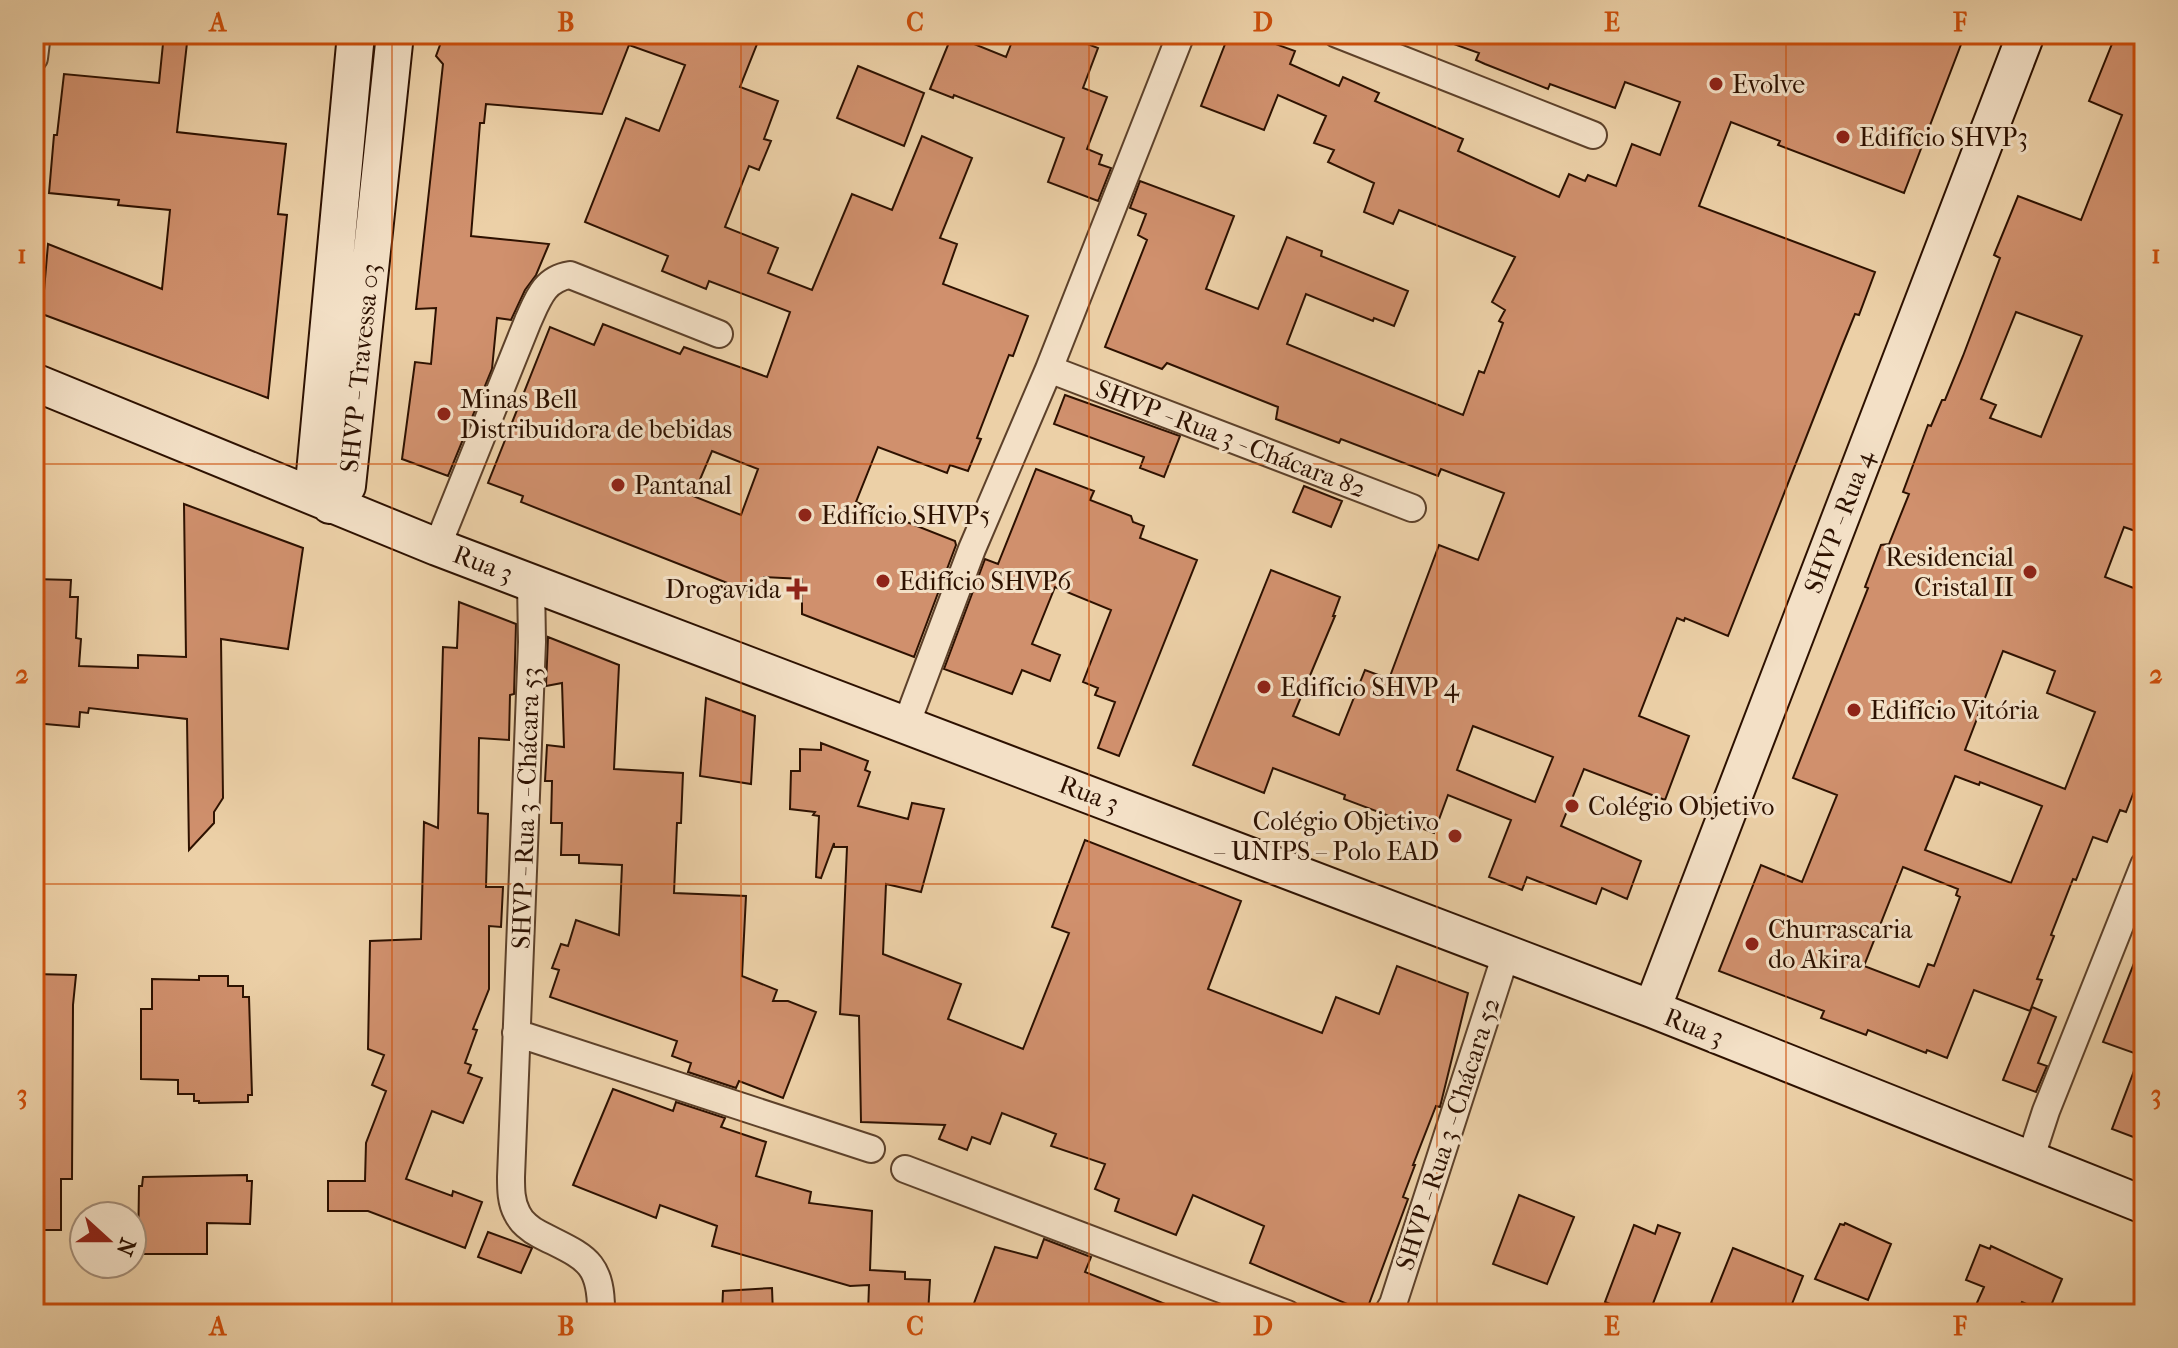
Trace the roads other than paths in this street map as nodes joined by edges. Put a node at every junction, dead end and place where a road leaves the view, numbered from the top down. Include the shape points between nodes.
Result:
1 (37, 34) edge
2 (356, 34) edge
3 (395, 34) edge
4 (1181, 34) edge
5 (1337, 34) edge
6 (2026, 34) edge
7 (34, 58) edge
8 (1593, 135) dead end
9 (719, 334) dead end
10 (1049, 369) junction
11 (34, 382) edge
12 (330, 505) junction
13 (1412, 508) dead end
14 (437, 547) junction
15 (531, 583) junction
16 (906, 725) junction
17 (2144, 865) edge
18 (2136, 909) edge
19 (1506, 954) junction
20 (1652, 1009) junction
21 (516, 1033) junction
22 (871, 1149) dead end
23 (2030, 1160) junction
24 (905, 1169) dead end
25 (2144, 1205) edge
26 (1258, 1309) edge
27 (601, 1314) edge
28 (1287, 1314) edge
29 (1387, 1314) edge

1 - 7 street
2 - 12 main road, SHVP - Travessa 03 via 314,484
3 - 12 main road, SHVP - Travessa 03 via 347,486
4 - 10 street
5 - 8 street
6 - 20 main road, SHVP - Rua 4
9 - 14 street via 570,275 550,282 528,321
10 - 13 street, SHVP - Rua 3 - Chácara 82
10 - 16 street via 972,549
11 - 12 main road, Rua 3
12 - 14 main road, Rua 3
14 - 15 main road, Rua 3
15 - 16 main road, Rua 3
15 - 21 street, SHVP - Rua 3 - Chácara 53
16 - 19 main road, Rua 3
17 - 18 street
18 - 23 street via 2046,1111
19 - 20 main road, Rua 3
19 - 29 street, SHVP - Rua 3 - Chácara 52
20 - 23 main road, Rua 3
21 - 22 street
21 - 27 street, SHVP - Rua 3 - Chácara 53 via 511,1177 517,1215 532,1230 591,1265 598,1276
23 - 25 main road, Rua 3
24 - 26 street
26 - 28 street

